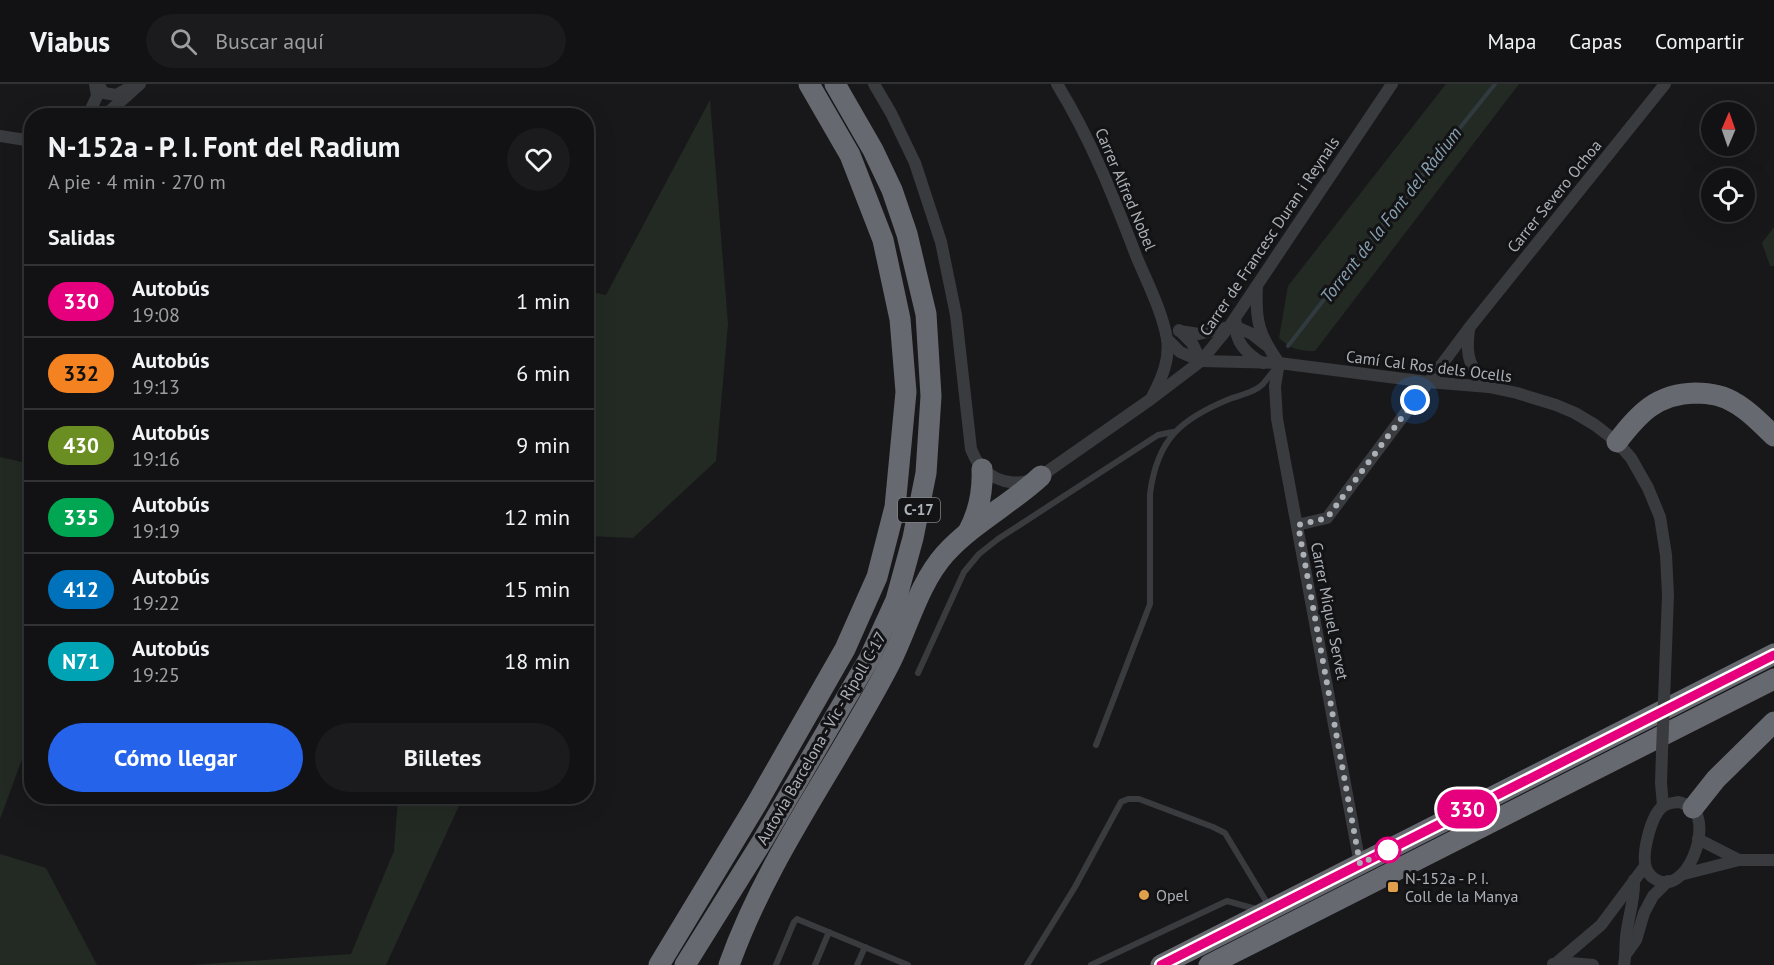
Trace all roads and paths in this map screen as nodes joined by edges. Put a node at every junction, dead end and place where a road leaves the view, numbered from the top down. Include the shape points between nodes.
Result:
1 (96, 84) edge
2 (138, 84) edge
3 (809, 84) edge
4 (835, 84) edge
5 (874, 84) edge
6 (1057, 84) edge
7 (1392, 84) edge
8 (1665, 84) edge
9 (92, 108) edge
10 (113, 108) edge
11 (0, 136) edge
12 (24, 140) edge
13 (1257, 284) junction
14 (1159, 311) junction
15 (1234, 324) junction
16 (1469, 328) junction
17 (1179, 331) junction
18 (1167, 339) junction
19 (1266, 345) junction
20 (1201, 361) junction
21 (1264, 363) junction
22 (1279, 363) junction
23 (1428, 382) junction
24 (1489, 387) junction
25 (1151, 399) junction
26 (1173, 432) junction
27 (1774, 436) edge
28 (1617, 442) junction
29 (982, 469) junction
30 (1041, 476) junction
31 (1298, 525) junction
32 (968, 533) junction
33 (1774, 654) edge
34 (918, 673) dead end
35 (1774, 679) edge
36 (1774, 722) edge
37 (1096, 745) dead end
38 (1663, 806) junction
39 (1693, 808) junction
40 (1698, 839) junction
41 (1739, 860) junction
42 (1774, 860) edge
43 (1360, 864) junction
44 (1646, 867) junction
45 (1684, 874) junction
46 (1634, 879) junction
47 (1668, 881) junction
48 (722, 907) junction
49 (1268, 911) junction
50 (830, 933) junction
51 (865, 947) junction
52 (1625, 960) edge
53 (1553, 964) edge
54 (659, 965) edge
55 (686, 965) edge
56 (699, 965) edge
57 (729, 965) edge
58 (776, 965) edge
59 (815, 965) edge
60 (857, 965) edge
61 (907, 965) edge
62 (1027, 965) edge
63 (1091, 965) edge
64 (1161, 965) edge
65 (1209, 965) edge
66 (1593, 965) edge

1 - 2 street via 104,93 116,95
1 - 9 street via 97,96
2 - 10 street
3 - 54 highway, Autovia Barcelona - Vic - Ripoll C-17 / C-17 via 850,155 883,240 900,318 906,392 895,507 877,577 845,649
4 - 48 highway, Autovia Barcelona - Vic - Ripoll C-17 / C-17 via 892,190 926,314 931,396 926,473 896,600 881,636
5 - 29 street via 915,163 941,242 956,315 972,449
6 - 14 street, Carrer Alfred Nobel via 1097,160
7 - 13 street, Carrer de Francesc Duran i Reynals
8 - 16 street, Carrer Severo Ochoa
11 - 12 street
13 - 15 street, Carrer de Francesc Duran i Reynals
13 - 19 street via 1257,318
14 - 17 street, Carrer Alfred Nobel
14 - 18 street, Carrer Alfred Nobel
15 - 17 street via 1199,334
15 - 19 street
15 - 20 street, Carrer de Francesc Duran i Reynals
15 - 21 street via 1240,344
16 - 23 street, Carrer Severo Ochoa
16 - 24 street via 1468,357 1476,374
17 - 20 street, Carrer Alfred Nobel
18 - 20 street via 1180,352
18 - 25 street, Carrer Alfred Nobel via 1165,368
19 - 22 street
20 - 21 street, Camí Cal Ros dels Ocells
20 - 25 street, Carrer de Francesc Duran i Reynals
21 - 22 street, Camí Cal Ros dels Ocells
22 - 23 street, Camí Cal Ros dels Ocells
22 - 26 lane via 1258,388 1217,405
22 - 31 street, Carrer Miquel Servet via 1275,402
23 - 24 street, Camí Cal Ros dels Ocells
23 - 31 street, Carrer Severo Ochoa via 1327,518
24 - 28 street, Camí Cal Ros dels Ocells via 1575,413
25 - 30 street, Carrer de Francesc Duran i Reynals
26 - 34 lane via 1158,435 979,554 964,572
26 - 37 lane via 1152,477 1150,604
27 - 28 highway via 1724,397 1683,393 1662,399 1641,413
28 - 38 street, Camí Cal Ros dels Ocells, bridge via 1640,473 1660,517 1666,555
29 - 30 street via 1010,483 1029,482
29 - 32 highway via 981,498
30 - 32 highway
31 - 43 street, Carrer Miquel Servet
32 - 57 highway via 944,555 922,589 889,666 795,827 753,906
33 - 43 highway
35 - 65 highway
36 - 39 highway via 1716,779
38 - 39 street via 1679,802
38 - 44 street via 1654,816 1646,846
39 - 40 street via 1700,826
40 - 41 street
40 - 45 street
41 - 42 street
41 - 45 street
43 - 49 highway
44 - 46 street
44 - 47 street via 1658,881
45 - 47 street
46 - 52 street
46 - 53 street via 1601,925
47 - 52 street via 1653,896
48 - 55 highway, Autovia Barcelona - Vic - Ripoll C-17 / C-17
48 - 56 highway via 714,937
49 - 62 lane via 1225,833 1139,799 1128,799 1121,802
49 - 63 lane via 1227,901
49 - 64 highway
50 - 51 lane
50 - 58 lane via 798,919
50 - 59 lane
51 - 60 lane
51 - 61 lane
53 - 66 street

